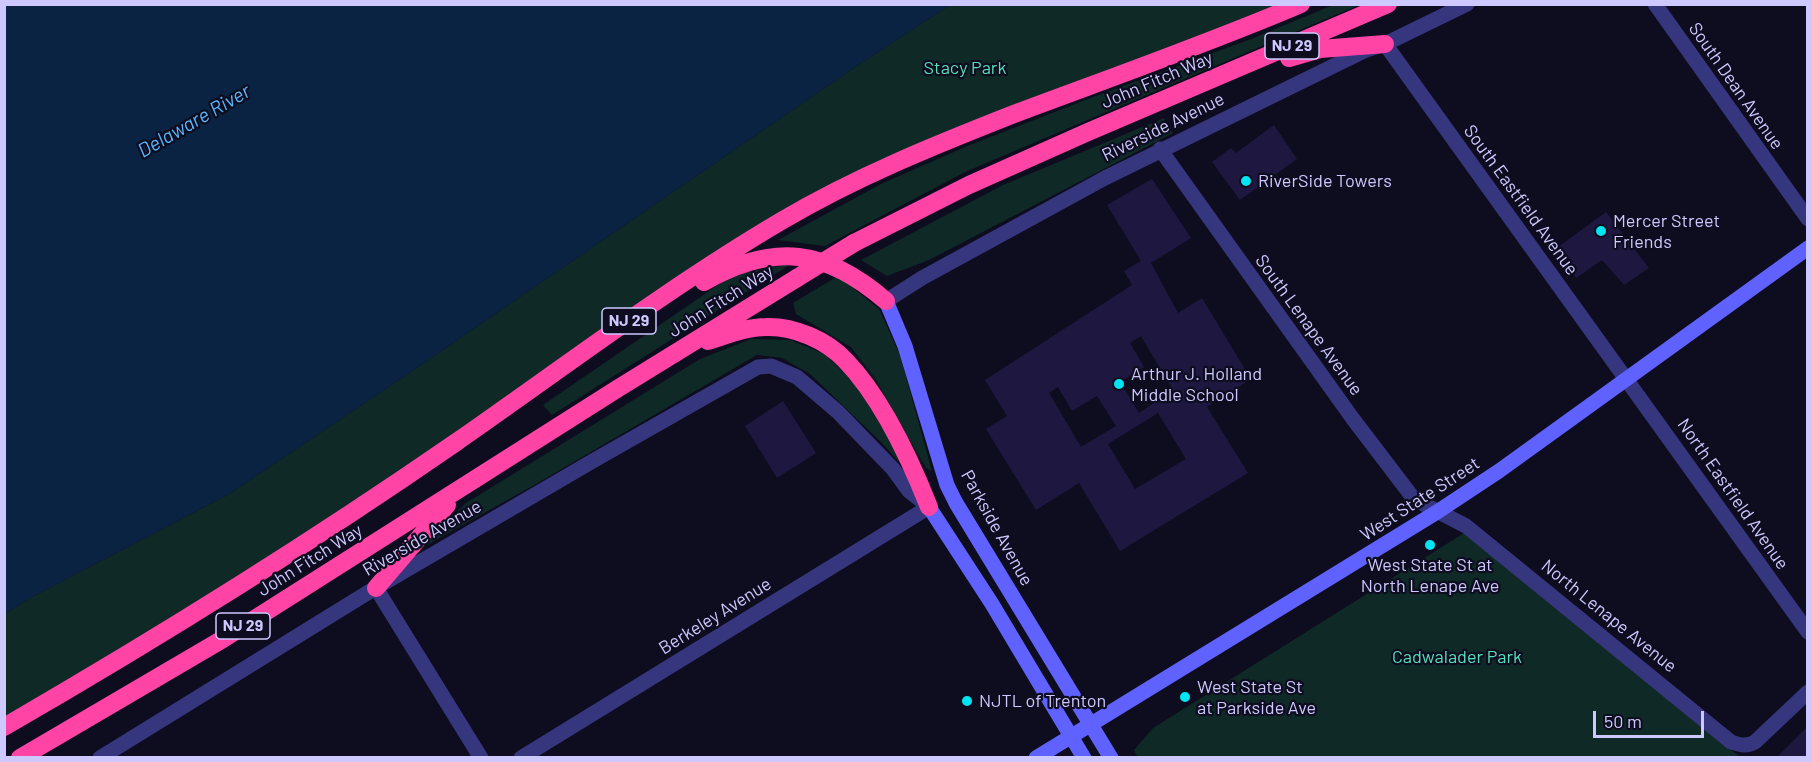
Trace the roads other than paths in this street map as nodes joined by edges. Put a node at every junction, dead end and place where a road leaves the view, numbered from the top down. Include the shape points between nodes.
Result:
1 (1301, 4) edge
2 (1388, 4) edge
3 (1467, 4) edge
4 (1655, 4) edge
5 (1384, 44) junction
6 (1196, 87) junction
7 (1160, 149) junction
8 (1808, 219) edge
9 (1808, 248) edge
10 (886, 301) junction
11 (683, 349) junction
12 (579, 356) junction
13 (1627, 379) junction
14 (462, 488) junction
15 (929, 507) junction
16 (1437, 512) junction
17 (376, 588) junction
18 (1808, 632) edge
19 (1808, 692) edge
20 (1091, 724) junction
21 (4, 726) edge
22 (1070, 736) junction
23 (20, 758) edge
24 (100, 758) edge
25 (481, 758) edge
26 (521, 758) edge
27 (1036, 758) edge
28 (1084, 758) edge
29 (1111, 758) edge

1 - 12 highway, John Fitch Way / NJ 29 via 976,129 840,189 700,273
2 - 6 highway, John Fitch Way / NJ 29
3 - 5 street, Riverside Avenue
4 - 8 street, South Dean Avenue
5 - 6 highway via 1320,49
5 - 7 street, Riverside Avenue
5 - 13 street, South Eastfield Avenue
6 - 11 highway, John Fitch Way / NJ 29, bridge via 969,185 854,243
7 - 10 street, Riverside Avenue
7 - 16 street, South Lenape Avenue via 1414,499
9 - 13 main road, West State Street
10 - 12 highway via 843,270 805,257 759,259 720,273
10 - 20 main road, Parkside Avenue via 905,346 952,494
11 - 14 highway, John Fitch Way / NJ 29
11 - 15 highway via 766,327 797,332 830,346 863,381 888,420 911,460
12 - 21 highway, John Fitch Way / NJ 29 via 265,568
13 - 16 main road, West State Street
13 - 18 street, North Eastfield Avenue
14 - 17 highway
14 - 23 highway, John Fitch Way / NJ 29 via 223,639
15 - 17 street, Riverside Avenue via 909,491 838,412 797,377 771,366 758,367
15 - 22 main road
15 - 26 street, Berkeley Avenue
16 - 19 street, North Lenape Avenue via 1466,526 1731,742 1741,746 1755,742
16 - 20 main road, West State Street
17 - 24 street, Riverside Avenue
17 - 25 street
20 - 22 main road, West State Street
20 - 29 main road, Parkside Avenue
22 - 27 main road, West State Street
22 - 28 main road

